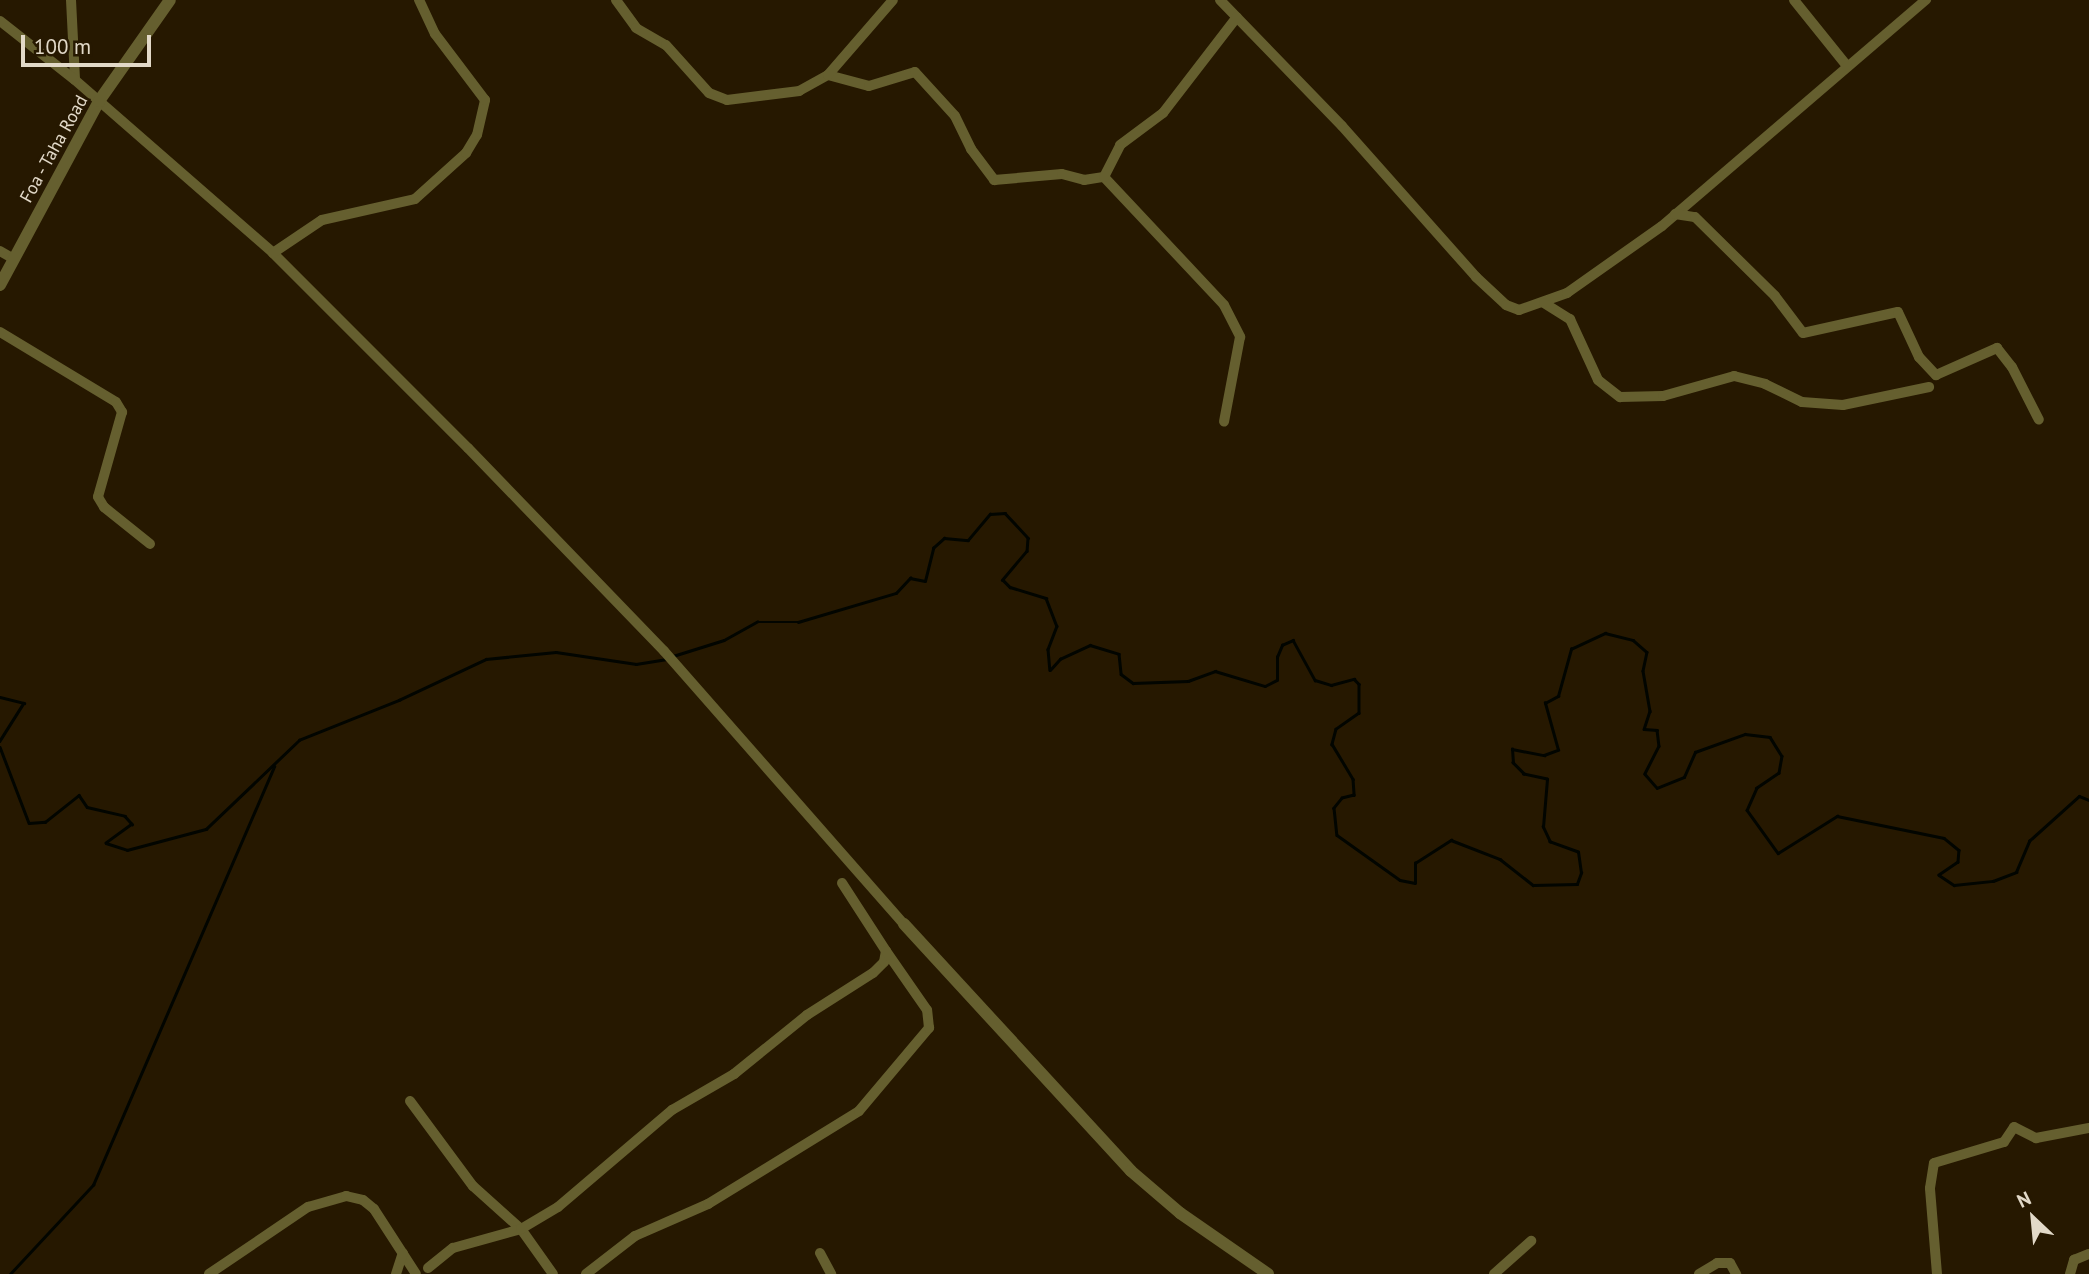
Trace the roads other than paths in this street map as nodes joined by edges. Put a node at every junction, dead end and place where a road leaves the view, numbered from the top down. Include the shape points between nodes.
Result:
1 (71, 0) edge
2 (170, 0) edge
3 (419, 0) edge
4 (616, 0) edge
5 (893, 0) edge
6 (1220, 0) edge
7 (1794, 0) edge
8 (1926, 0) edge
9 (1237, 18) junction
10 (0, 21) edge
11 (1847, 66) junction
12 (828, 75) junction
13 (75, 80) junction
14 (99, 101) junction
15 (1104, 177) junction
16 (1675, 214) junction
17 (0, 251) edge
18 (273, 253) junction
19 (14, 259) junction
20 (0, 285) edge
21 (1544, 303) junction
22 (0, 332) edge
23 (1929, 387) dead end
24 (2039, 420) dead end
25 (1224, 422) dead end
26 (150, 544) dead end
27 (842, 883) dead end
28 (903, 922) joint
29 (886, 951) junction
30 (410, 1101) dead end
31 (2089, 1128) edge
32 (521, 1229) junction
33 (1531, 1241) dead end
34 (403, 1253) junction
35 (820, 1254) dead end
36 (2089, 1254) edge
37 (428, 1268) dead end
38 (209, 1274) edge
39 (396, 1274) edge
40 (416, 1274) edge
41 (553, 1274) edge
42 (586, 1274) edge
43 (831, 1274) edge
44 (1268, 1274) edge
45 (1494, 1274) edge
46 (1699, 1274) edge
47 (1736, 1274) edge
48 (1937, 1274) edge
49 (2070, 1274) edge

1 - 13 street
2 - 14 street, Foa - Taha Road
3 - 18 street via 435,34 485,100 477,135 466,153 415,199 322,220
4 - 12 street via 636,28 666,45 709,93 727,100 799,91
5 - 12 street
6 - 9 street
7 - 11 street
8 - 11 street
9 - 15 street via 1163,113 1120,145
9 - 21 street via 1342,126 1476,276 1513,308
10 - 13 street
11 - 16 street
12 - 15 street via 869,86 915,72 955,116 971,149 994,180 1062,174 1084,180
13 - 14 street
14 - 18 street
14 - 19 street, Foa - Taha Road
15 - 25 street via 1224,305 1240,337
16 - 21 street via 1599,274
16 - 24 street via 1695,217 1775,296 1802,333 1898,313 1919,357 1936,375 1997,348
17 - 19 street
18 - 28 street via 664,652
19 - 20 street, Foa - Taha Road
21 - 23 street via 1570,319 1598,380 1620,397 1663,396 1734,376 1765,384 1802,402 1843,405
22 - 26 street via 116,402 122,412 98,497
27 - 29 street
28 - 44 street via 1131,1171 1180,1213
29 - 32 street via 884,962 873,973 807,1015 734,1074 672,1110 558,1207
29 - 42 street via 927,1010 929,1028 859,1111 708,1203 635,1236
30 - 32 street via 473,1186
31 - 48 street via 2036,1138 2014,1127 2004,1142 1934,1163 1930,1188
32 - 37 street via 453,1248
32 - 41 street
33 - 45 street
34 - 38 street via 363,1200 325,1199
34 - 39 street
34 - 40 street
35 - 43 street
36 - 49 street via 2074,1260
46 - 47 street via 1717,1263 1730,1263

